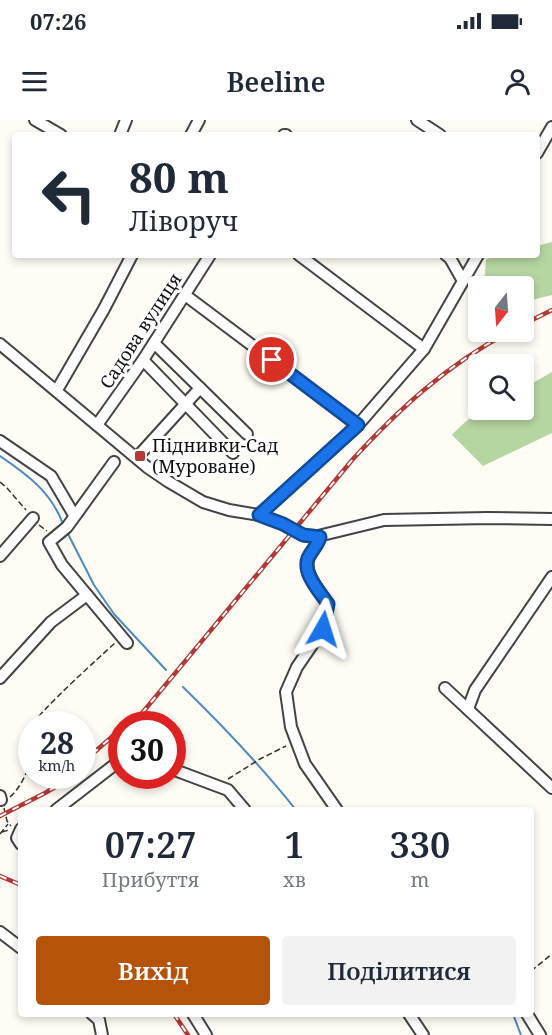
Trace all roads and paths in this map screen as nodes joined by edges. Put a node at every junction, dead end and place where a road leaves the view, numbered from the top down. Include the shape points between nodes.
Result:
1 (35, 120) edge
2 (417, 120) edge
3 (552, 127) edge
4 (56, 132) edge
5 (435, 132) edge
6 (540, 148) edge
7 (130, 258) edge
8 (208, 258) edge
9 (303, 258) edge
10 (450, 258) edge
11 (476, 258) edge
12 (463, 280) junction
13 (185, 295) junction
14 (154, 343) junction
15 (0, 344) edge
16 (424, 349) junction
17 (143, 360) junction
18 (200, 388) junction
19 (57, 390) junction
20 (187, 405) junction
21 (97, 425) junction
22 (358, 425) junction
23 (247, 434) dead end
24 (0, 441) edge
25 (141, 453) dead end
26 (233, 453) dead end
27 (114, 462) dead end
28 (0, 483) edge
29 (74, 515) junction
30 (259, 515) junction
31 (33, 518) junction
32 (552, 519) edge
33 (65, 529) junction
34 (320, 537) junction
35 (0, 556) edge
36 (552, 577) edge
37 (87, 595) junction
38 (125, 640) joint
39 (0, 678) edge
40 (445, 688) dead end
41 (468, 709) junction
42 (44, 711) edge
43 (297, 741) junction
44 (108, 770) edge
45 (186, 774) edge
46 (217, 786) junction
47 (18, 788) edge
48 (552, 788) edge
49 (1, 800) edge
50 (60, 807) edge
51 (242, 807) edge
52 (336, 807) edge
53 (9, 824) junction
54 (1, 833) edge
55 (0, 932) edge
56 (18, 946) edge
57 (552, 954) edge
58 (534, 969) edge
59 (96, 1017) edge
60 (195, 1017) edge
61 (411, 1017) edge
62 (529, 1017) edge
63 (102, 1035) edge
64 (206, 1035) edge
65 (423, 1035) edge
66 (540, 1035) edge

1 - 4 street
2 - 5 street
3 - 6 street
7 - 19 street
8 - 13 street, Садова вулиця
9 - 16 street
10 - 12 street
11 - 12 street
12 - 16 street
13 - 14 street, Садова вулиця
13 - 22 street
14 - 17 street, Садова вулиця
14 - 18 street
15 - 19 street
16 - 22 street
17 - 20 street
17 - 21 street, Садова вулиця
18 - 20 street
18 - 23 street
19 - 21 street
20 - 25 street
20 - 26 street
21 - 30 street via 147,467 192,497 216,507
22 - 30 street
24 - 29 street via 51,476
27 - 29 street
28 - 31 path
29 - 33 street
30 - 34 street via 303,535
31 - 33 path via 45,531
31 - 35 street
32 - 34 street via 384,520
33 - 37 street via 50,542 62,565
34 - 43 street via 306,566 328,604 323,629 297,667 286,692
36 - 41 street via 475,690
37 - 38 street
37 - 39 street via 51,622
38 - 42 path
40 - 41 street
41 - 48 street
43 - 46 path
43 - 52 street via 305,764
44 - 50 street
45 - 46 street
46 - 51 street via 228,790
47 - 49 path
49 - 53 path
53 - 54 path
53 - 54 path via 15,829
55 - 56 street
57 - 58 path
59 - 63 street
60 - 64 street
61 - 65 street
62 - 66 street

